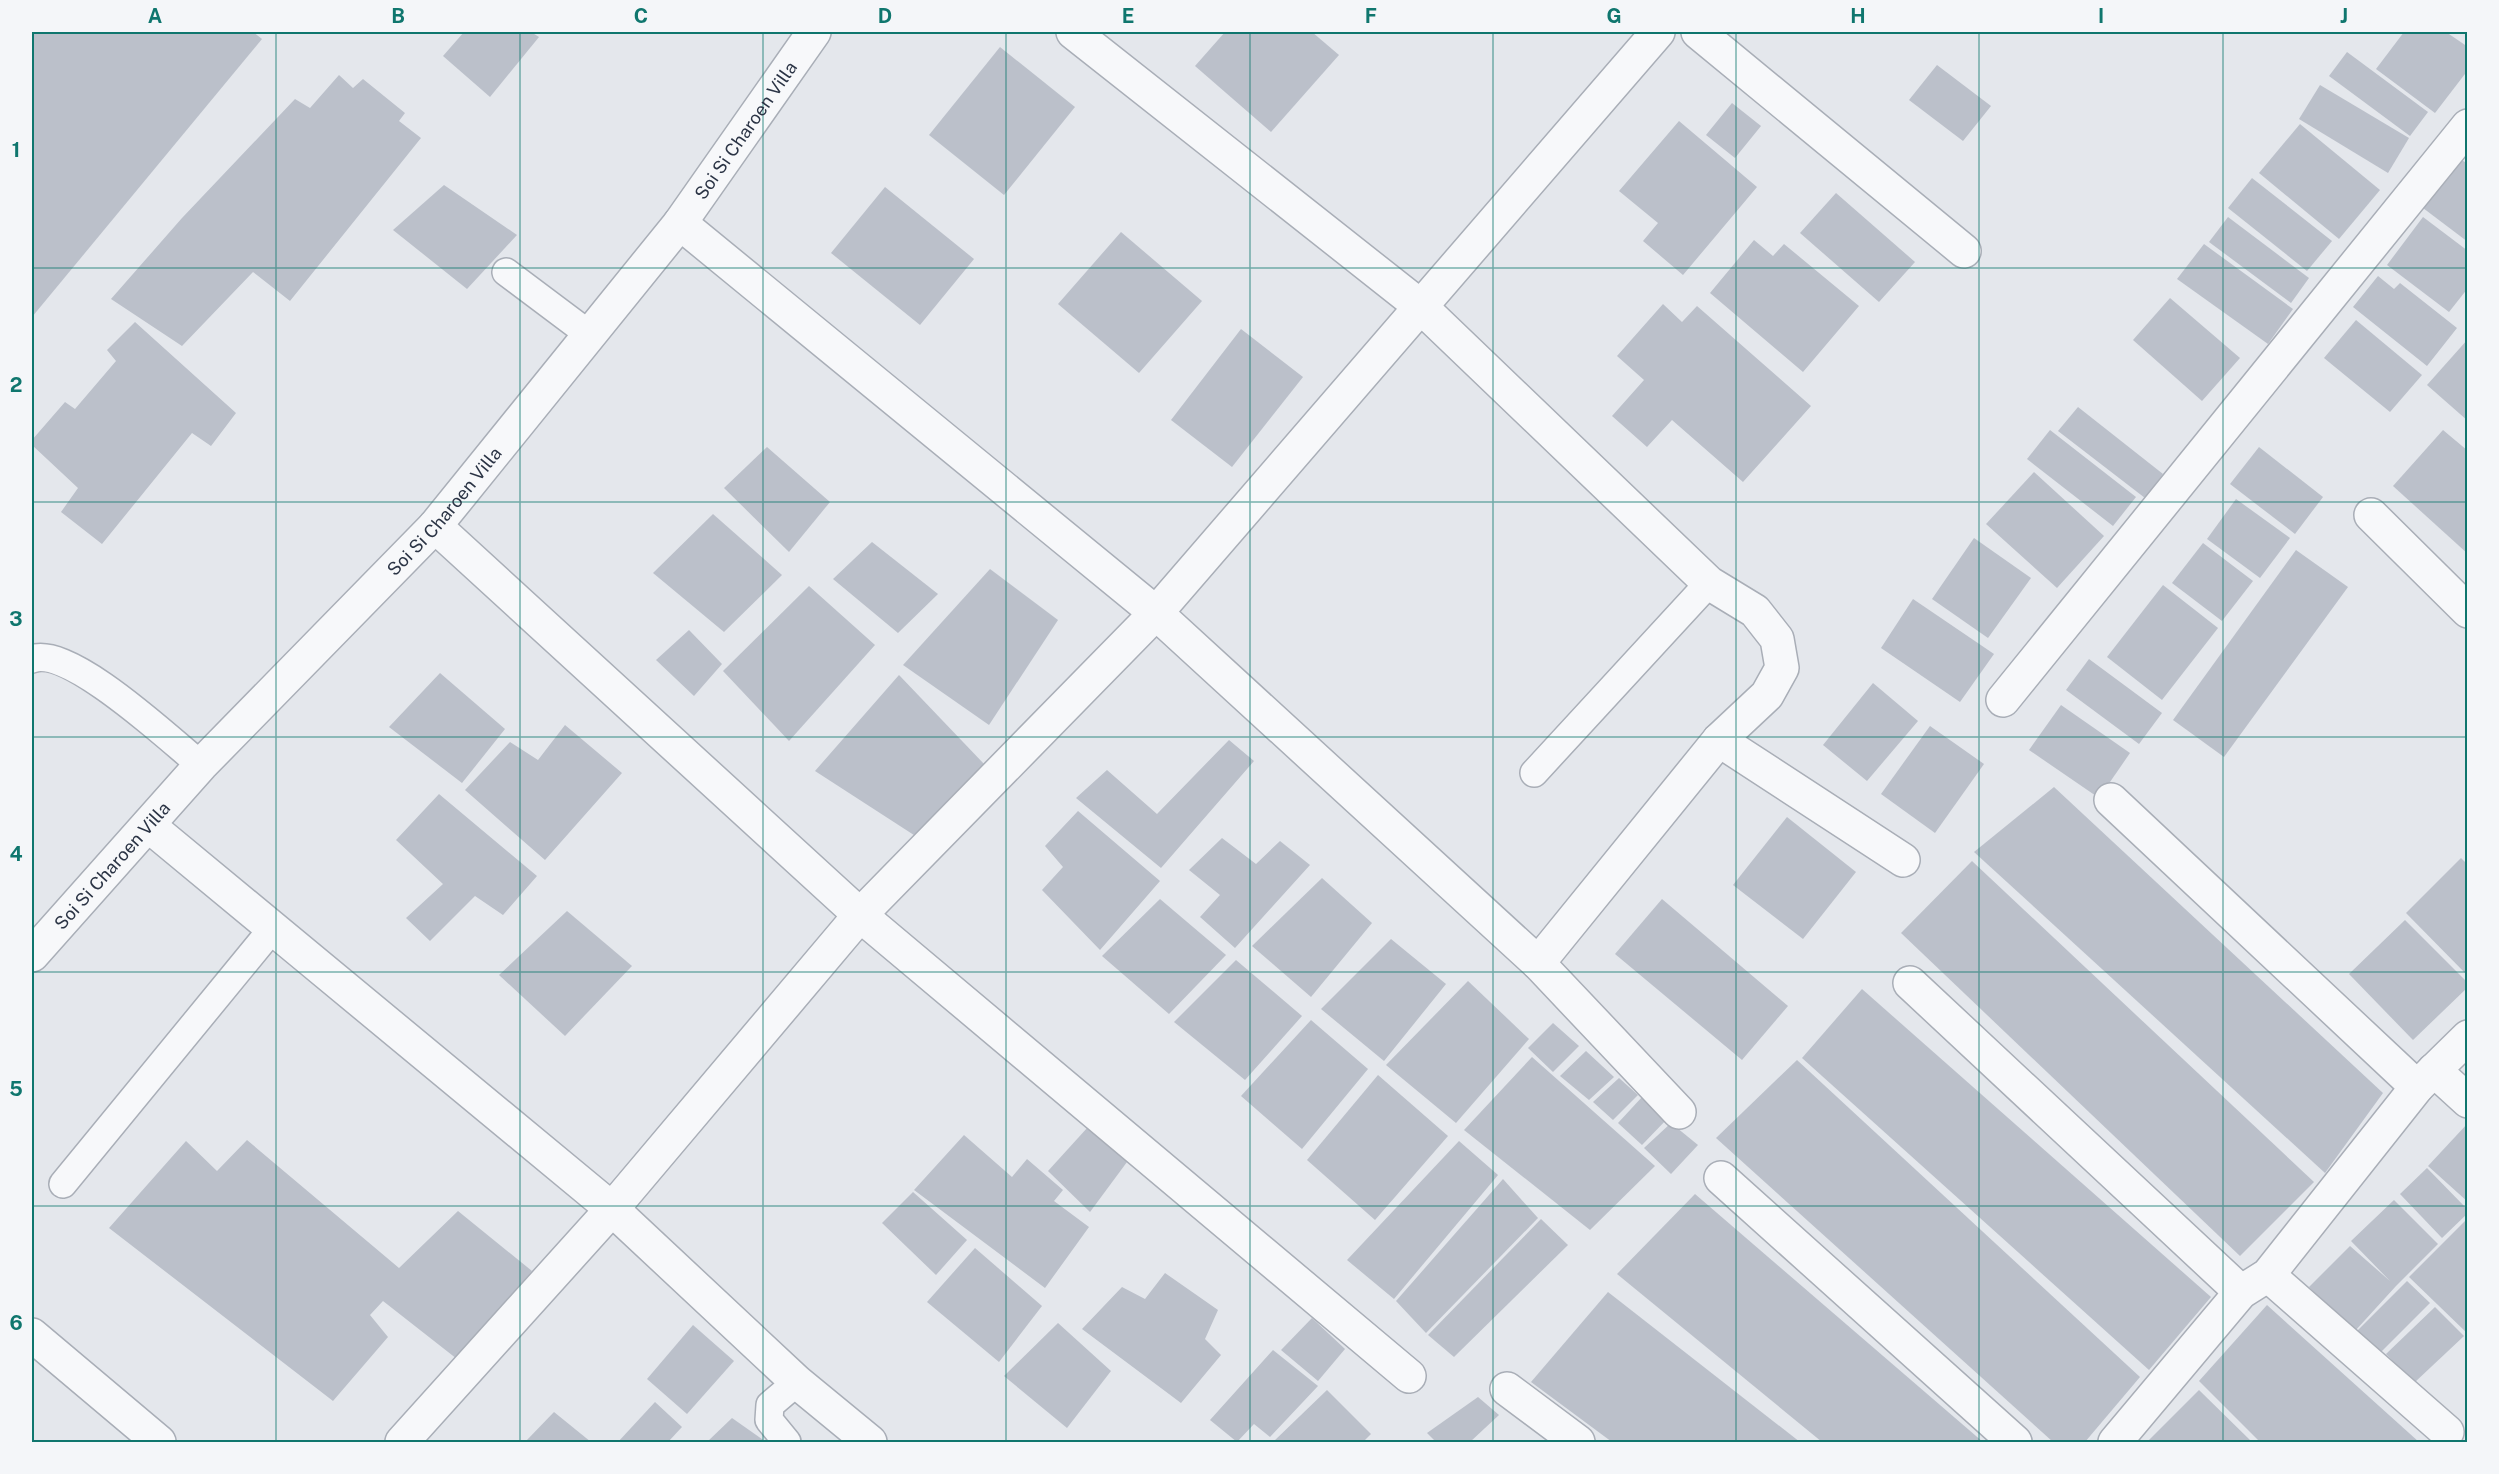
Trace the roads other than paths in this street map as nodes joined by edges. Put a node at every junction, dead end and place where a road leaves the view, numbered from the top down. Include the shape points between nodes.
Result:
1 (814, 32) edge
2 (1073, 32) edge
3 (1658, 32) edge
4 (1698, 32) edge
5 (2468, 126) edge
6 (680, 223) junction
7 (1964, 251) dead end
8 (506, 272) dead end
9 (1420, 306) junction
10 (590, 335) junction
11 (2371, 515) dead end
12 (435, 526) junction
13 (1709, 583) junction
14 (2468, 611) edge
15 (1156, 613) junction
16 (32, 659) edge
17 (2003, 700) dead end
18 (1719, 740) junction
19 (201, 765) junction
20 (1534, 773) dead end
21 (2111, 800) dead end
22 (148, 825) junction
23 (1903, 860) dead end
24 (860, 915) junction
25 (273, 928) junction
26 (32, 955) edge
27 (1538, 963) junction
28 (1910, 984) dead end
29 (2468, 1037) edge
30 (2426, 1079) junction
31 (2468, 1101) edge
32 (1679, 1112) dead end
33 (1720, 1178) dead end
34 (63, 1184) dead end
35 (612, 1209) junction
36 (2254, 1283) junction
37 (32, 1335) edge
38 (1409, 1376) dead end
39 (797, 1382) junction
40 (1508, 1389) dead end
41 (2447, 1431) dead end
42 (159, 1443) edge
43 (402, 1443) edge
44 (787, 1443) edge
45 (870, 1443) edge
46 (1578, 1443) edge
47 (2015, 1443) edge
48 (2115, 1443) edge

1 - 6 street, Soi Si Charoen Villa
2 - 9 street
3 - 9 street
4 - 7 street
5 - 17 street
6 - 10 street, Soi Si Charoen Villa
6 - 15 street
8 - 10 lane
9 - 13 street
9 - 15 street
10 - 12 street, Soi Si Charoen Villa
11 - 14 street
12 - 19 street, Soi Si Charoen Villa
12 - 24 street
13 - 18 street via 1755,611 1778,639 1782,668 1767,695
13 - 20 lane
15 - 24 street
15 - 27 street
16 - 19 lane via 39,656 59,660 100,682
18 - 23 street
18 - 27 street
19 - 22 street, Soi Si Charoen Villa
21 - 30 street
22 - 25 street
22 - 26 street, Soi Si Charoen Villa
24 - 35 street
24 - 38 street
25 - 34 lane
25 - 35 street
27 - 32 street
28 - 36 street
29 - 30 street
30 - 31 street
30 - 36 street
33 - 47 street
35 - 39 street
35 - 43 street
36 - 41 street
36 - 48 street
37 - 42 street
39 - 44 lane via 770,1405 769,1420
39 - 45 street
40 - 46 street

